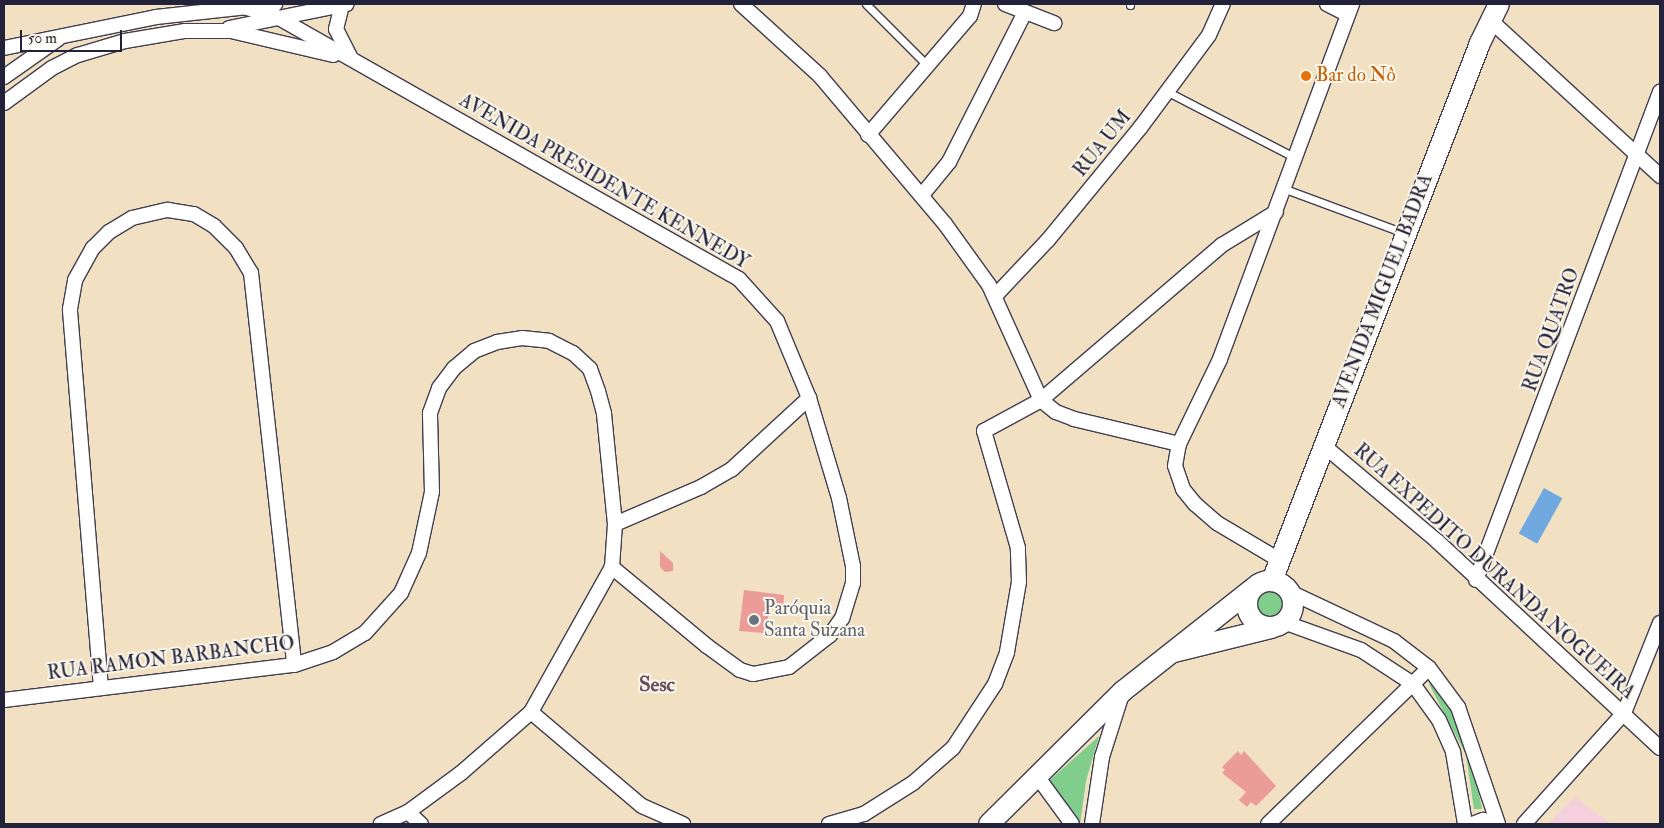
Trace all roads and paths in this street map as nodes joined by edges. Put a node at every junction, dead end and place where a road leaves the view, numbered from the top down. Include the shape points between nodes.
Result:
1 (308, 4) edge
2 (345, 4) edge
3 (740, 4) edge
4 (866, 4) edge
5 (974, 4) edge
6 (1005, 4) edge
7 (1223, 4) edge
8 (1327, 4) edge
9 (1349, 9) edge
10 (276, 11) edge
11 (1025, 12) junction
12 (1494, 12) edge
13 (1054, 24) dead end
14 (216, 31) junction
15 (81, 32) junction
16 (65, 35) junction
17 (272, 38) junction
18 (4, 48) edge
19 (89, 52) junction
20 (353, 60) junction
21 (928, 66) junction
22 (4, 76) edge
23 (1168, 92) junction
24 (1660, 92) edge
25 (4, 103) edge
26 (868, 135) junction
27 (1637, 154) junction
28 (1296, 158) junction
29 (1660, 176) edge
30 (1285, 188) junction
31 (922, 195) junction
32 (1276, 212) junction
33 (1405, 233) junction
34 (995, 296) junction
35 (809, 398) junction
36 (1040, 400) junction
37 (1179, 444) junction
38 (1323, 445) junction
39 (614, 524) junction
40 (1281, 561) junction
41 (612, 567) junction
42 (1476, 580) junction
43 (1272, 581) junction
44 (1250, 590) junction
45 (1290, 592) junction
46 (1660, 623) edge
47 (1280, 625) junction
48 (1168, 654) junction
49 (294, 665) junction
50 (1429, 668) junction
51 (1413, 684) junction
52 (101, 688) junction
53 (1123, 691) junction
54 (4, 700) edge
55 (531, 712) junction
56 (1624, 713) junction
57 (1660, 748) edge
58 (1037, 776) junction
59 (408, 812) junction
60 (381, 824) edge
61 (421, 824) edge
62 (683, 824) edge
63 (829, 824) edge
64 (989, 824) edge
65 (1072, 824) edge
66 (1092, 824) edge
67 (1268, 824) edge
68 (1465, 824) edge
69 (1472, 824) edge
70 (1497, 824) edge
71 (1524, 824) edge

1 - 10 street
2 - 10 street
2 - 20 street via 336,29
3 - 26 street via 820,76
4 - 21 lane
5 - 21 street via 970,16
6 - 11 street
7 - 23 street, RUA UM via 1209,34
8 - 9 street
9 - 28 street
10 - 14 street
10 - 15 street, AVENIDA PRESIDENTE KENNEDY via 244,8 156,17
10 - 17 street
10 - 20 street, AVENIDA PRESIDENTE KENNEDY
11 - 13 street
11 - 31 street via 949,162
12 - 27 street
12 - 33 main road, AVENIDA MIGUEL BADRA
14 - 17 street, AVENIDA PRESIDENTE KENNEDY
14 - 19 street via 176,32 125,41
15 - 16 street
15 - 19 street
16 - 18 street
16 - 22 street
17 - 20 street, AVENIDA PRESIDENTE KENNEDY
19 - 25 street via 52,68
20 - 35 street, AVENIDA PRESIDENTE KENNEDY via 739,279 778,321
21 - 26 street
23 - 28 lane
23 - 34 street, RUA UM via 1048,240
24 - 27 street, RUA QUATRO
26 - 31 street
27 - 29 street
27 - 42 street, RUA QUATRO
28 - 30 street
30 - 32 street
30 - 33 lane
31 - 34 street
32 - 36 street via 1222,244
32 - 37 street via 1220,360
33 - 38 main road, AVENIDA MIGUEL BADRA
34 - 36 street
35 - 39 street via 732,469 701,487
35 - 41 street, AVENIDA PRESIDENTE KENNEDY via 833,471 854,566 849,600 830,634 789,667 753,674 740,670 707,646
36 - 37 street via 1056,412 1074,419
36 - 63 street via 984,431 1018,548 1020,582 1007,652 995,684 953,748 914,783 864,814
37 - 40 street via 1176,466 1183,489 1195,504 1217,523
38 - 40 main road, AVENIDA MIGUEL BADRA
38 - 42 street, RUA EXPEDITO DURANDA NOGUEIRA via 1437,541
39 - 41 street
39 - 49 street, RUA RAMON BARBANCHO via 604,414 590,370 573,353 549,341 522,338 497,342 474,351 438,388 430,413 432,492 428,523 401,593 365,633 333,652
40 - 43 main road, AVENIDA MIGUEL BADRA
41 - 55 street
42 - 56 street, RUA EXPEDITO DURANDA NOGUEIRA
43 - 44 main road via 1264,581
43 - 45 main road
44 - 47 main road via 1246,606 1252,620 1266,628
44 - 48 main road
45 - 47 main road via 1293,606
45 - 50 street via 1394,641
46 - 56 street
47 - 48 main road
47 - 51 street via 1361,650
48 - 53 main road
49 - 52 street, RUA RAMON BARBANCHO
49 - 52 street via 251,273 236,248 214,226 194,214 168,210 132,218 109,232 93,248 75,280 70,309
50 - 51 street
50 - 70 street via 1458,707
51 - 67 street
51 - 68 street via 1439,720 1453,752
52 - 54 street, RUA RAMON BARBANCHO
53 - 58 main road
53 - 66 street via 1102,757
55 - 59 street via 461,773
55 - 62 street via 642,806
56 - 57 street, RUA EXPEDITO DURANDA NOGUEIRA
56 - 71 street
58 - 64 main road
58 - 65 street
59 - 60 street
59 - 61 street
69 - 70 street via 1483,820

